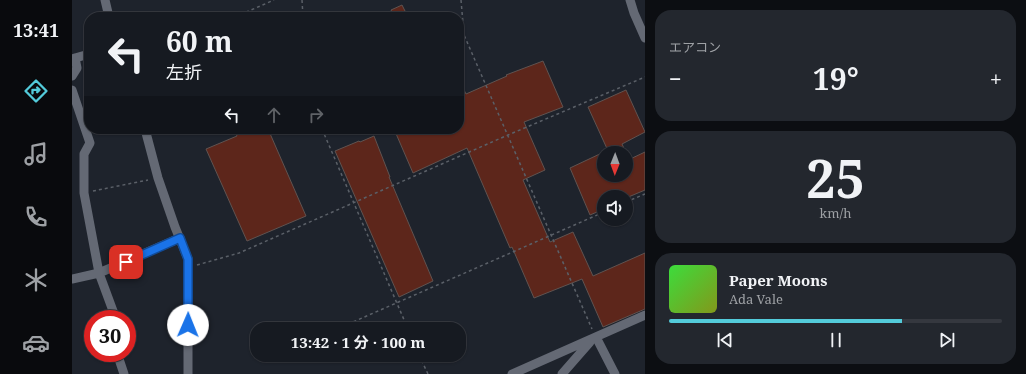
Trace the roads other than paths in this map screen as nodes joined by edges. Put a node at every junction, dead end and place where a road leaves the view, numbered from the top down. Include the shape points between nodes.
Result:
1 (105, 0) edge
2 (630, 0) edge
3 (108, 12) edge
4 (645, 38) edge
5 (84, 56) edge
6 (73, 59) edge
7 (72, 76) edge
8 (72, 90) edge
9 (84, 125) edge
10 (87, 134) edge
11 (146, 134) edge
12 (180, 238) junction
13 (98, 273) junction
14 (72, 279) edge
15 (112, 310) edge
16 (645, 315) edge
17 (594, 338) junction
18 (120, 362) edge
19 (124, 374) edge
20 (188, 374) edge
21 (512, 374) edge
22 (562, 374) edge
23 (615, 374) edge

1 - 3 street
2 - 4 street
5 - 6 street
6 - 7 street via 77,68
8 - 9 street
10 - 13 street via 90,143 84,154 84,192
11 - 12 street via 158,178
12 - 13 street
12 - 20 street via 189,267
13 - 14 street
13 - 15 street
16 - 17 street
17 - 21 street
17 - 22 street
17 - 23 street
18 - 19 street

